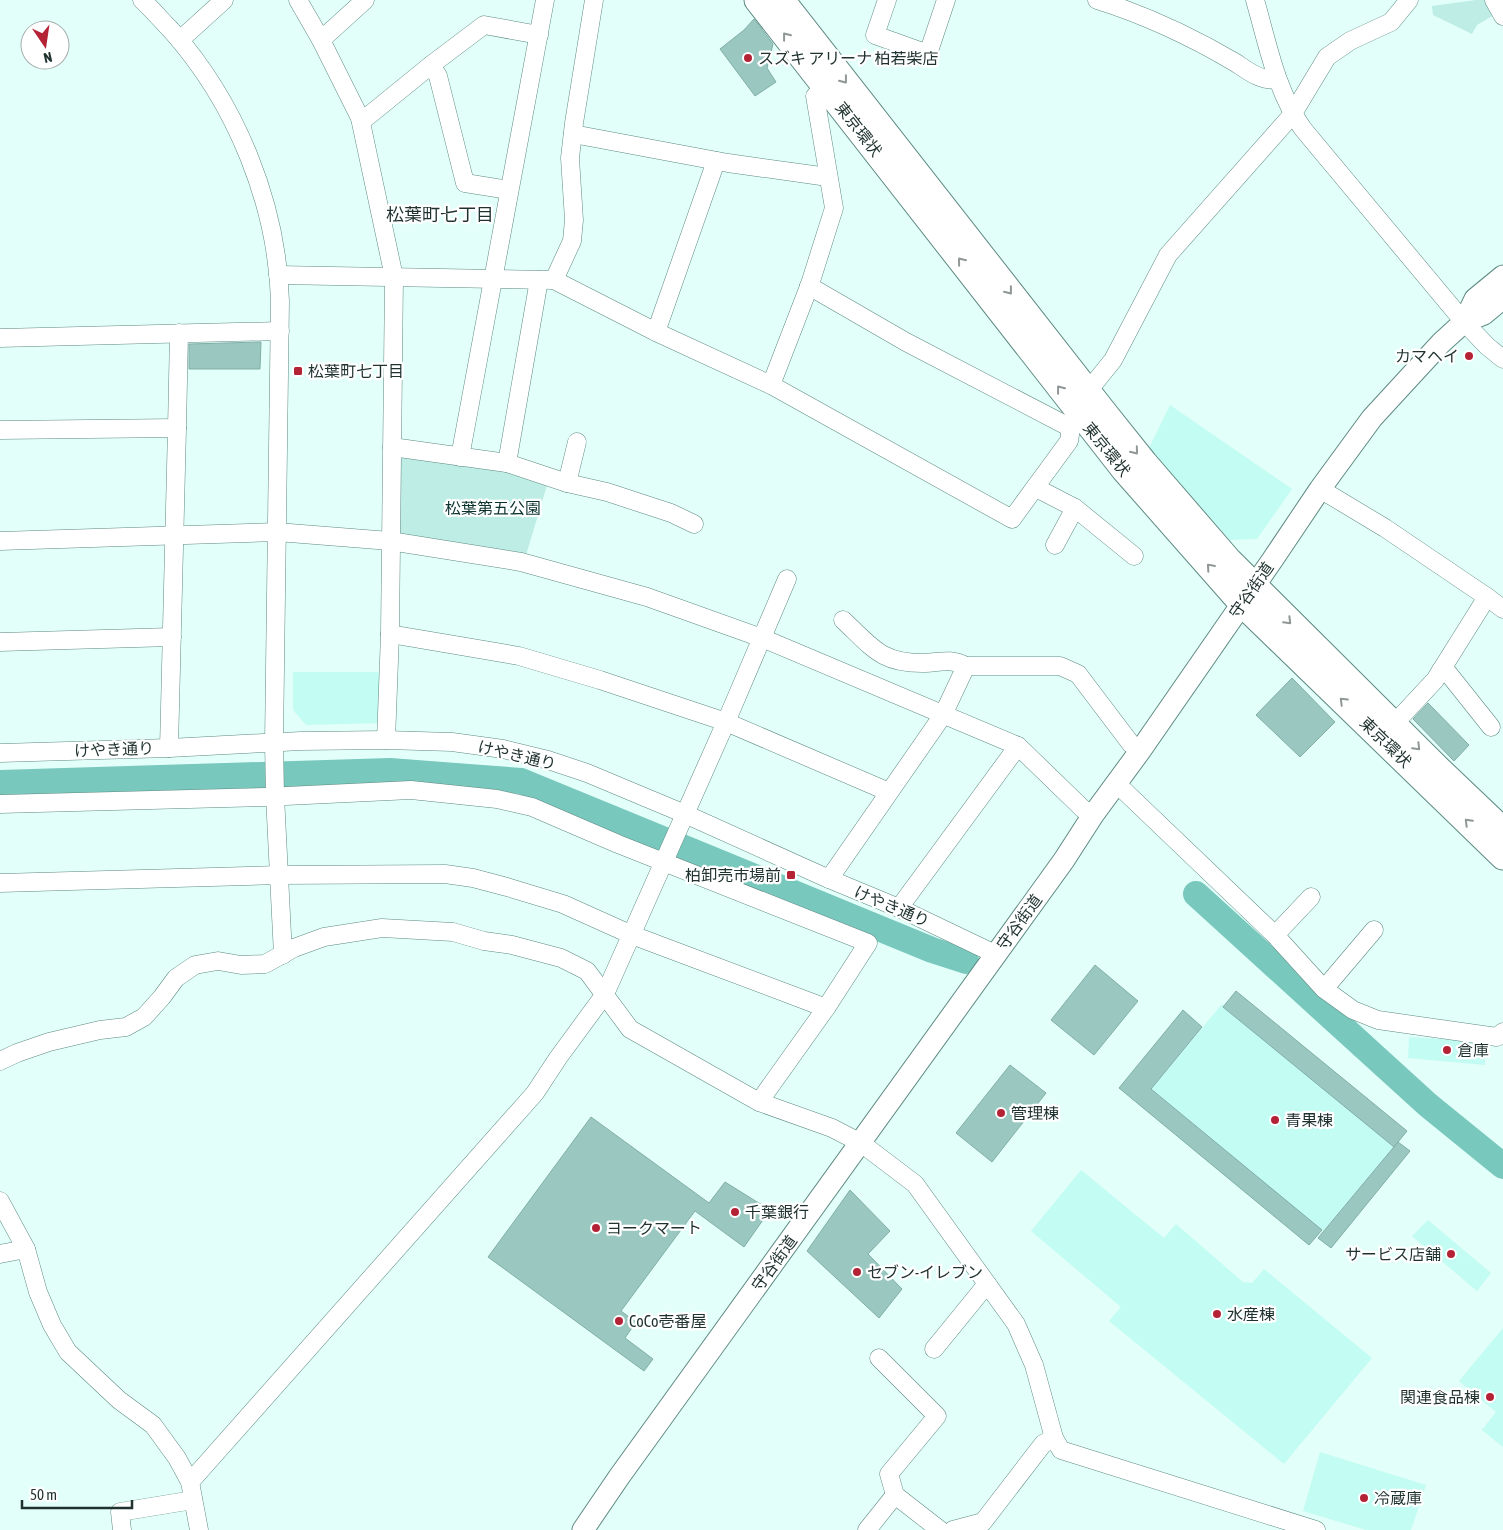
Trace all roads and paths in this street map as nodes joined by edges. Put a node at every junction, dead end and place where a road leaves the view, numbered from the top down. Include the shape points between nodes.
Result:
1 (142, 0) edge
2 (224, 0) edge
3 (298, 0) edge
4 (365, 0) edge
5 (545, 0) edge
6 (594, 0) edge
7 (757, 0) edge
8 (887, 0) edge
9 (946, 0) edge
10 (1255, 0) edge
11 (1409, 0) edge
12 (1494, 0) edge
13 (1105, 1) edge
14 (786, 2) edge
15 (1503, 16) edge
16 (539, 35) junction
17 (180, 40) junction
18 (320, 40) junction
19 (431, 65) junction
20 (1277, 79) junction
21 (825, 86) junction
22 (1292, 115) junction
23 (360, 118) junction
24 (573, 134) junction
25 (716, 160) junction
26 (828, 177) junction
27 (509, 190) junction
28 (278, 275) junction
29 (1503, 276) edge
30 (394, 278) junction
31 (493, 278) junction
32 (547, 280) junction
33 (809, 286) junction
34 (1503, 298) edge
35 (1464, 322) junction
36 (280, 331) junction
37 (656, 332) junction
38 (179, 333) junction
39 (0, 338) edge
40 (1503, 359) edge
41 (771, 385) junction
42 (1088, 391) junction
43 (1077, 424) junction
44 (177, 428) junction
45 (0, 430) edge
46 (577, 442) dead end
47 (392, 447) junction
48 (460, 457) junction
49 (507, 463) junction
50 (567, 483) junction
51 (1036, 486) junction
52 (1320, 489) junction
53 (1075, 508) junction
54 (694, 524) dead end
55 (278, 532) junction
56 (175, 536) junction
57 (0, 541) edge
58 (390, 541) junction
59 (1055, 545) dead end
60 (1134, 556) dead end
61 (787, 579) dead end
62 (1248, 595) junction
63 (1487, 596) junction
64 (1503, 609) edge
65 (843, 620) dead end
66 (390, 634) junction
67 (172, 637) junction
68 (762, 638) junction
69 (0, 642) edge
70 (966, 666) junction
71 (1441, 670) junction
72 (943, 715) junction
73 (726, 722) junction
74 (1394, 724) junction
75 (1491, 727) dead end
76 (386, 740) junction
77 (1018, 746) junction
78 (169, 748) junction
79 (274, 749) junction
80 (1140, 751) junction
81 (0, 752) edge
82 (1116, 783) junction
83 (275, 792) junction
84 (889, 792) junction
85 (0, 804) edge
86 (686, 814) junction
87 (1093, 815) junction
88 (1503, 830) edge
89 (1503, 856) edge
90 (665, 862) junction
91 (280, 875) junction
92 (829, 879) junction
93 (0, 884) edge
94 (1311, 897) dead end
95 (899, 908) junction
96 (1374, 930) dead end
97 (632, 935) junction
98 (1275, 935) junction
99 (995, 954) junction
100 (283, 955) junction
101 (1324, 989) junction
102 (605, 994) junction
103 (826, 1008) junction
104 (1503, 1032) edge
105 (0, 1061) edge
106 (759, 1102) junction
107 (860, 1143) junction
108 (0, 1201) edge
109 (26, 1249) junction
110 (0, 1254) edge
111 (987, 1284) junction
112 (934, 1349) dead end
113 (879, 1358) dead end
114 (1054, 1438) junction
115 (190, 1482) junction
116 (895, 1495) junction
117 (193, 1500) junction
118 (983, 1526) edge
119 (1298, 1527) edge
120 (122, 1530) edge
121 (199, 1530) edge
122 (583, 1530) edge
123 (867, 1530) edge
124 (940, 1530) edge
125 (953, 1530) edge
126 (1316, 1530) edge

1 - 17 street
2 - 17 street
3 - 18 street
4 - 18 street
5 - 16 street
6 - 24 street
21 -> 7 highway, 東京環状
8 - 9 street via 875,35 928,54
10 - 20 street
11 - 22 street via 1391,22 1350,41 1327,57
12 - 15 street
13 - 20 street via 1162,24 1261,78
14 -> 42 highway, 東京環状
16 - 19 street via 484,26
16 - 27 street
17 - 28 street via 215,90 246,149 273,238
18 - 23 street
19 - 23 street via 367,117
19 - 27 street via 438,76 465,183
20 - 22 street
21 - 26 street via 815,96
43 -> 21 highway, 東京環状
22 - 35 street
22 - 42 street via 1168,255 1113,360
23 - 30 street
24 - 25 street
24 - 32 street via 570,158 574,220 572,241
25 - 26 street
25 - 37 street
26 - 33 street via 834,208
27 - 31 street
28 - 30 street
28 - 36 street
29 - 35 main road, 守谷街道 via 1475,300
30 - 31 street
30 - 47 street
31 - 32 street
31 - 48 street
32 - 37 street
32 - 49 street
33 - 41 street
33 - 43 street via 906,342
34 - 35 main road, 守谷街道 via 1484,314
35 - 40 street
35 - 52 main road, 守谷街道 via 1390,396
36 - 38 street
36 - 55 street
37 - 41 street
38 - 39 street
38 - 44 street
41 - 51 street via 1012,519
42 -> 62 highway, 東京環状 via 1145,464 1228,559
43 - 51 street via 1069,441
62 -> 43 highway, 東京環状
44 - 45 street
44 - 56 street
46 - 50 street
47 - 48 street
47 - 58 street
48 - 49 street
49 - 50 street
50 - 54 street via 607,492
51 - 53 street
52 - 62 main road, 守谷街道
52 - 63 street
53 - 59 street
53 - 60 street
55 - 56 street
55 - 58 street
55 - 79 street
56 - 57 street
56 - 67 street
58 - 66 street
58 - 68 street via 521,562 648,597
61 - 68 street
62 -> 74 highway, 東京環状
62 - 80 main road, 守谷街道
89 -> 62 highway, 東京環状
63 - 64 street
63 - 71 street
65 - 70 street via 877,652 896,661 955,660
66 - 73 street via 519,656
66 - 76 street
67 - 69 street
67 - 78 street
68 - 72 street
68 - 73 street
70 - 72 street
70 - 80 street via 1060,666 1078,674 1131,744
71 - 74 street
71 - 75 street via 1448,673
72 - 77 street
72 - 84 street
73 - 84 street
73 - 86 street
74 -> 88 highway, 東京環状
76 - 79 street, けやき通り
76 - 86 street, けやき通り via 452,742 503,749 548,760
77 - 87 street
77 - 95 street
78 - 79 street, けやき通り
78 - 81 street, けやき通り
79 - 83 street
80 - 82 main road, 守谷街道
82 - 87 main road, 守谷街道
82 - 98 street
83 - 85 street
83 - 90 street via 411,790 497,799 532,807
83 - 91 street
84 - 92 street
86 - 90 street
86 - 92 street, けやき通り
87 - 99 main road, 守谷街道
90 - 97 street
90 - 103 street via 868,943
91 - 93 street
91 - 97 street via 445,874 473,878 563,904
91 - 100 street
92 - 95 street, けやき通り
94 - 98 street
95 - 99 street, けやき通り
96 - 101 street
97 - 102 street
97 - 103 street
98 - 101 street
99 - 107 main road, 守谷街道
100 - 102 street via 324,937 382,928 453,932 561,958 588,971
100 - 105 street via 265,964 241,965 218,961 195,965 176,978 144,1017 126,1027 50,1042
101 - 104 street via 1353,1010 1378,1020 1497,1037
102 - 106 street via 630,1029
102 - 115 street via 535,1093
103 - 106 street
106 - 107 street via 832,1128
107 - 111 street via 915,1184
107 - 122 main road, 守谷街道
108 - 109 street
109 - 110 street
109 - 115 street via 38,1292 68,1352 119,1400 153,1425
111 - 112 street
111 - 114 street via 1016,1324 1034,1365
113 - 116 street via 937,1416 889,1474
114 - 118 street via 1043,1444
114 - 119 street via 1061,1450
115 - 117 street
116 - 123 street
116 - 124 street
117 - 120 street via 120,1512
117 - 121 street
118 - 125 street
119 - 126 street

